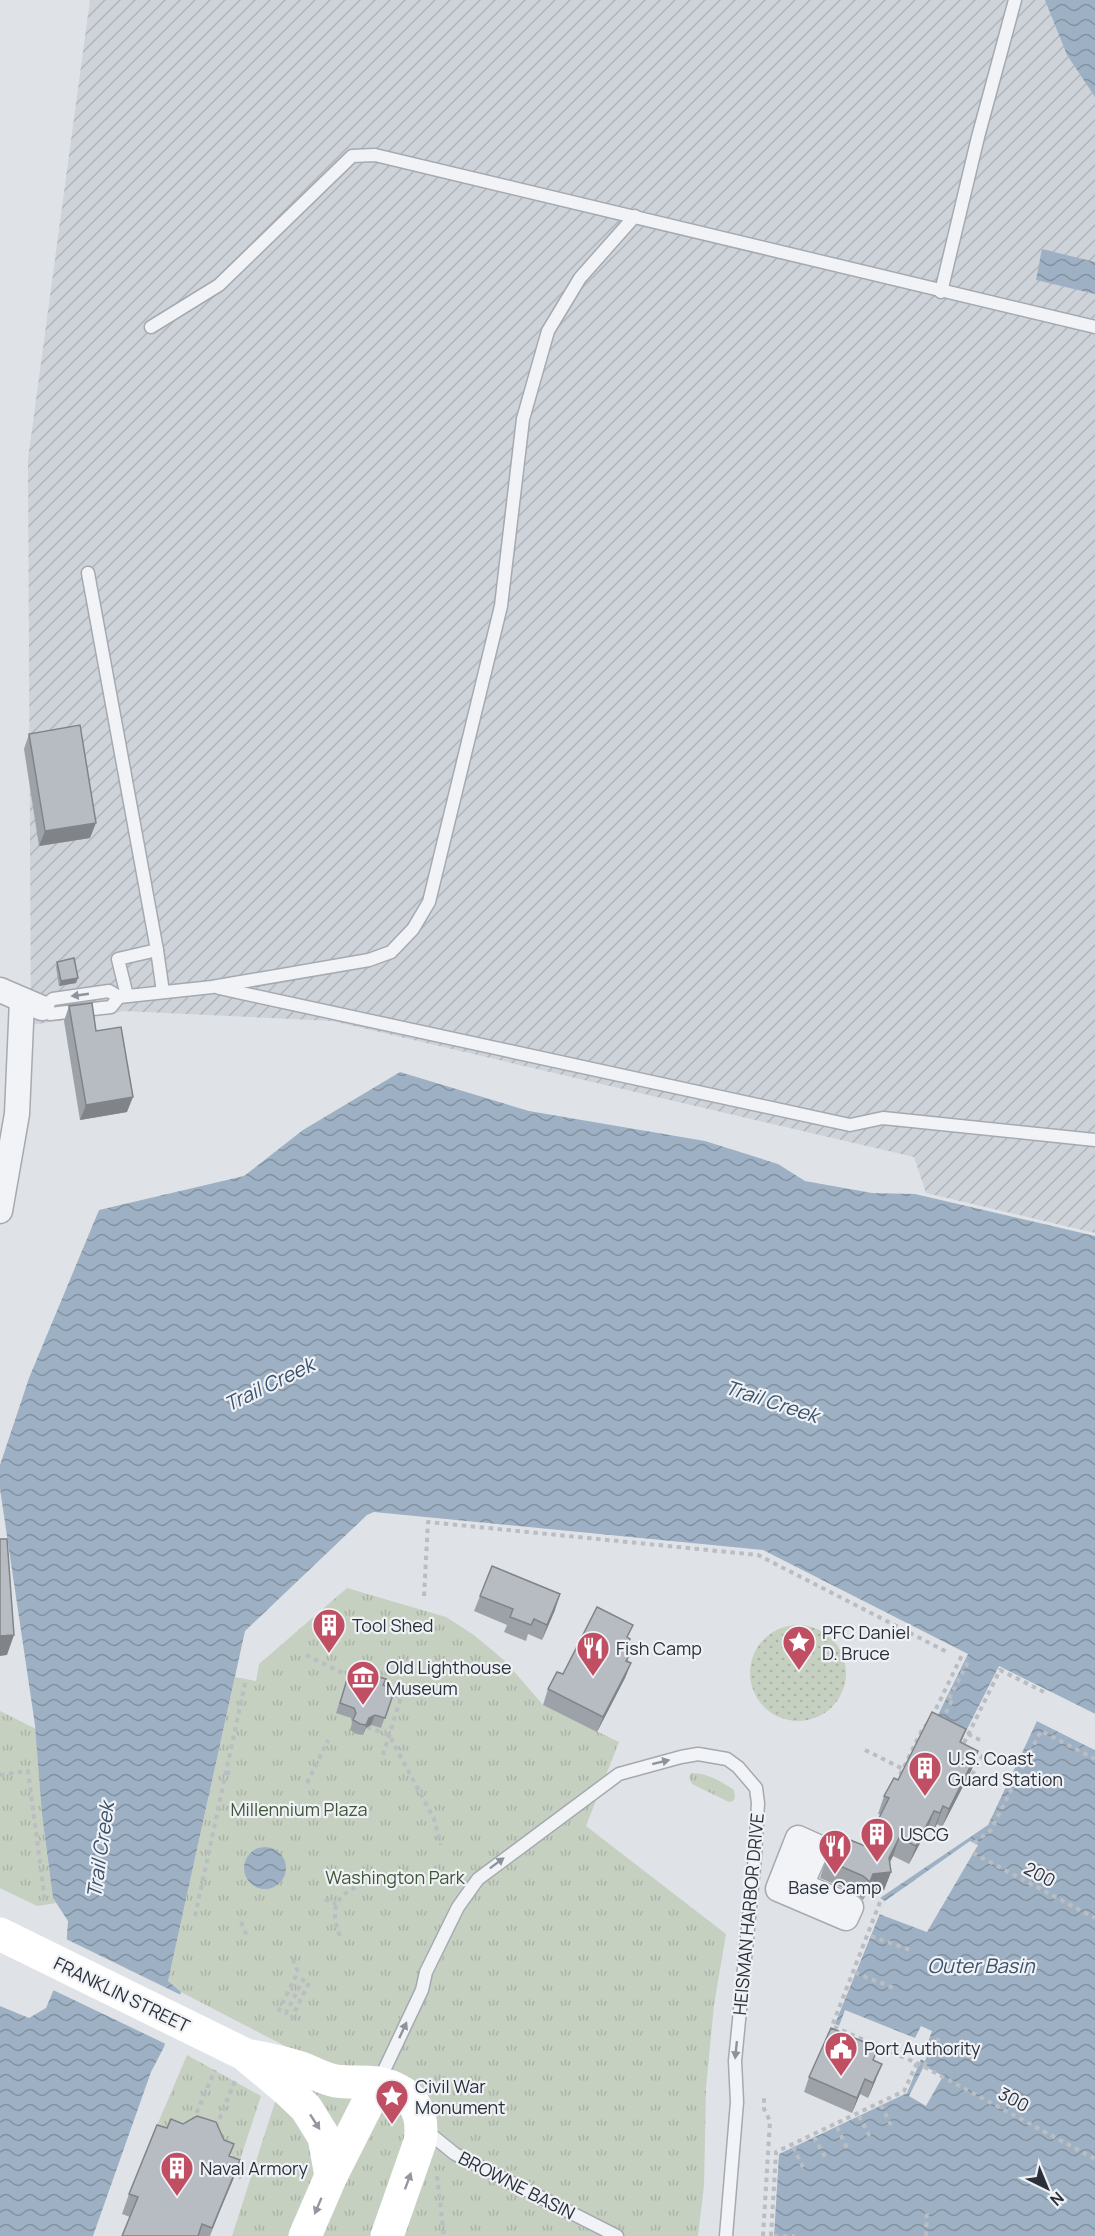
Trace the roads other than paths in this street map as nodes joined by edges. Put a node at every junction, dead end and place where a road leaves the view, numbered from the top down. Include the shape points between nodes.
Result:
1 (1016, 0) edge
2 (635, 216) junction
3 (941, 292) junction
4 (151, 327) dead end
5 (1095, 327) edge
6 (88, 573) dead end
7 (157, 950) junction
8 (212, 987) junction
9 (0, 990) edge
10 (164, 992) junction
11 (123, 997) junction
12 (32, 1004) junction
13 (1095, 1140) edge
14 (0, 1211) edge
15 (0, 1934) edge
16 (232, 2066) junction
17 (378, 2083) junction
18 (423, 2128) junction
19 (331, 2176) junction
20 (305, 2236) edge
21 (387, 2236) edge
22 (616, 2236) edge
23 (726, 2236) edge

1 - 3 lane
2 - 3 lane
2 - 4 lane via 375,155 352,156 219,285
2 - 8 lane via 580,278 548,331 523,419 501,606 429,902 413,929 391,952 323,969
3 - 5 lane
6 - 7 lane
7 - 10 lane
7 - 11 lane via 118,959
8 - 10 lane
8 - 13 lane via 850,1125 883,1118
9 - 12 street
10 - 11 lane
11 - 12 lane via 109,991
12 - 14 street
15 - 16 street, FRANKLIN STREET via 190,2026
16 - 17 street, FRANKLIN STREET via 285,2063 334,2080
16 -> 19 street, FRANKLIN STREET via 286,2089 306,2108 324,2137
17 - 18 street via 409,2098 421,2115
17 - 19 street
17 -> 23 lane, HEISMAN HARBOR DRIVE via 422,1990 426,1972 458,1907 478,1879 619,1774 698,1754 727,1759 756,1788 758,1803 735,2061 737,2102
21 -> 18 street
18 - 22 lane, BROWNE BASIN via 455,2154
19 -> 20 street

